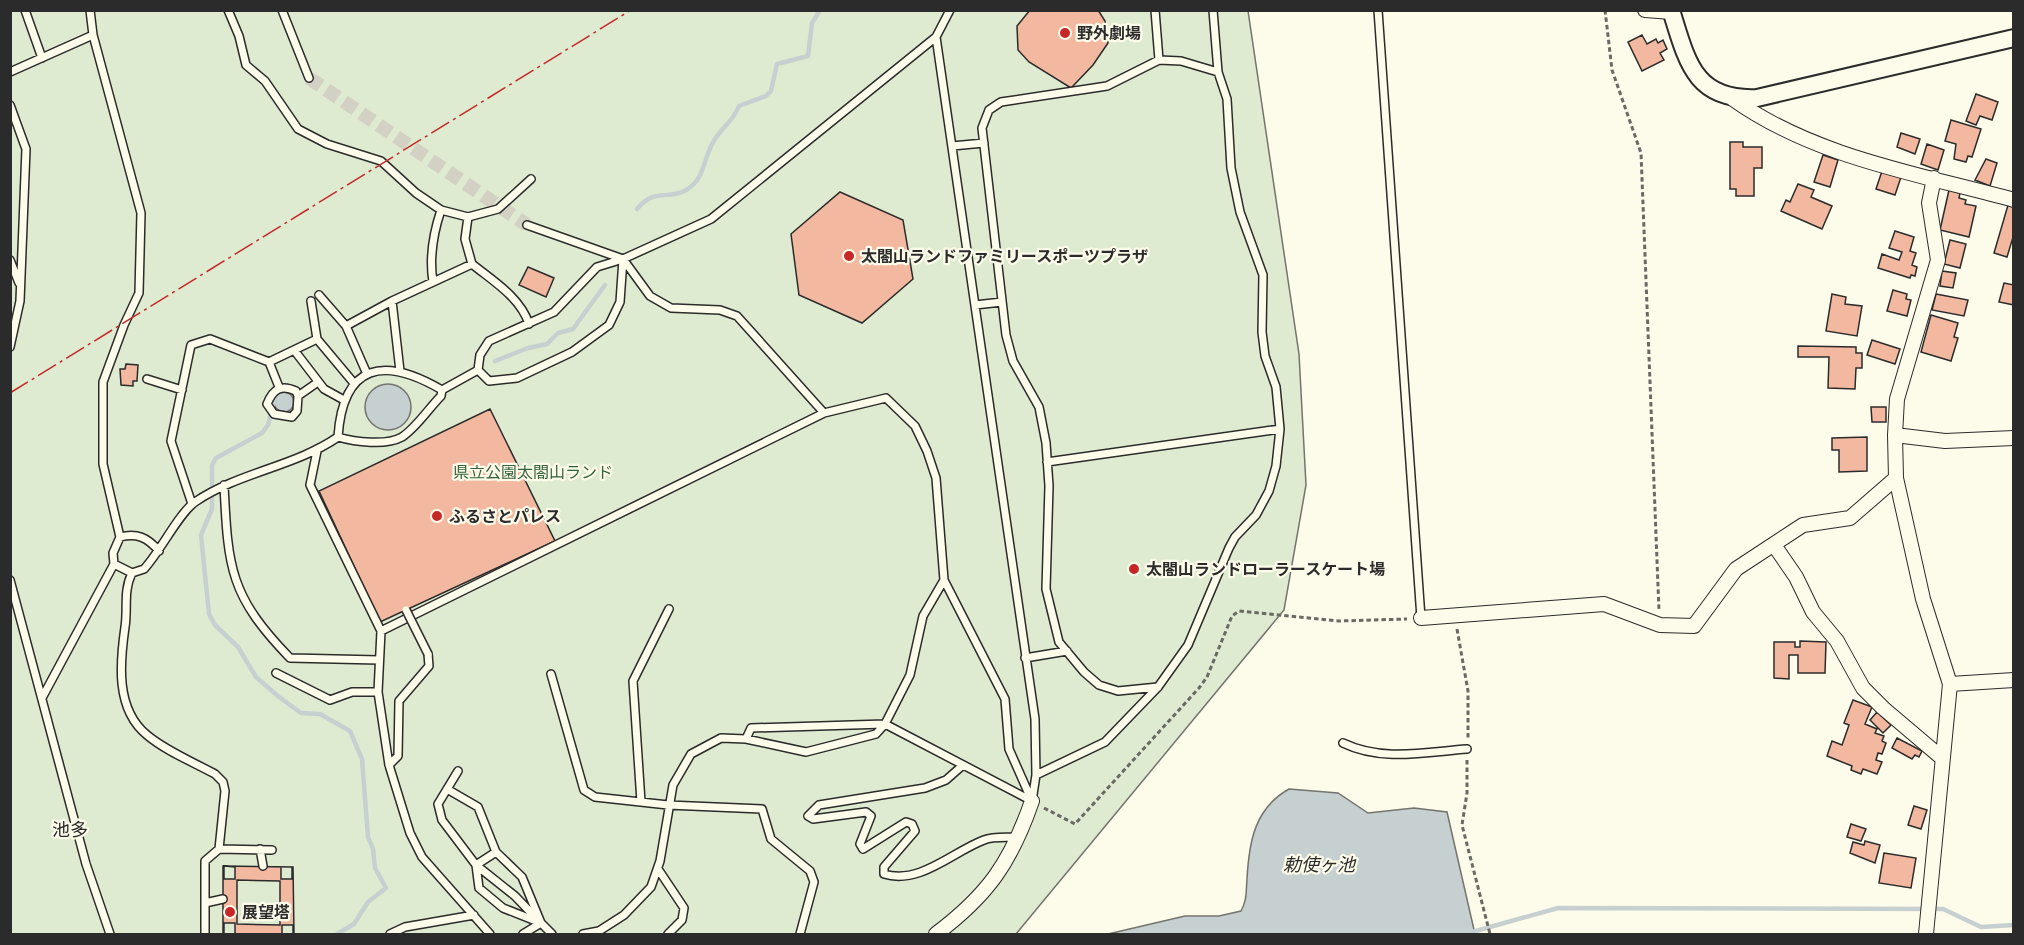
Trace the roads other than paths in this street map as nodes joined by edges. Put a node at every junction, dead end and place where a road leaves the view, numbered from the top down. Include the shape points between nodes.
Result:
1 (26, 10) edge
2 (90, 10) edge
3 (228, 10) edge
4 (282, 10) edge
5 (950, 10) edge
6 (1155, 10) edge
7 (1213, 10) edge
8 (1378, 10) edge
9 (1645, 10) edge
10 (1671, 11) edge
11 (93, 35) junction
12 (936, 37) junction
13 (2013, 38) edge
14 (42, 58) junction
15 (1159, 60) junction
16 (10, 72) edge
17 (1218, 72) junction
18 (309, 78) tunnel mouth
19 (1733, 99) junction
20 (10, 105) edge
21 (984, 143) junction
22 (952, 146) junction
23 (1934, 178) junction
24 (531, 179) dead end
25 (2013, 200) edge
26 (441, 210) junction
27 (468, 217) junction
28 (527, 225) tunnel mouth
29 (623, 259) junction
30 (10, 260) edge
31 (472, 264) junction
32 (433, 282) junction
33 (21, 288) junction
34 (319, 295) dead end
35 (311, 301) dead end
36 (392, 302) junction
37 (1002, 302) junction
38 (975, 305) junction
39 (529, 324) junction
40 (346, 326) junction
41 (318, 339) junction
42 (10, 347) edge
43 (294, 350) junction
44 (269, 362) junction
45 (478, 370) junction
46 (400, 371) junction
47 (367, 374) junction
48 (147, 379) dead end
49 (318, 382) junction
50 (353, 382) junction
51 (279, 387) junction
52 (182, 390) junction
53 (442, 390) junction
54 (298, 396) junction
55 (344, 400) junction
56 (824, 413) junction
57 (1280, 429) junction
58 (1894, 435) junction
59 (338, 436) junction
60 (2013, 438) edge
61 (318, 451) junction
62 (1047, 462) junction
63 (1896, 478) junction
64 (224, 485) junction
65 (192, 504) junction
66 (120, 537) junction
67 (1774, 544) junction
68 (159, 551) junction
69 (114, 564) junction
70 (132, 573) junction
71 (10, 580) edge
72 (944, 580) junction
73 (669, 609) dead end
74 (406, 610) dead end
75 (1420, 618) joint
76 (381, 631) junction
77 (1067, 651) junction
78 (1025, 658) junction
79 (379, 660) junction
80 (276, 673) dead end
81 (551, 674) dead end
82 (2013, 680) edge
83 (1950, 684) junction
84 (1158, 687) junction
85 (378, 692) junction
86 (42, 698) junction
87 (885, 724) junction
88 (746, 739) junction
89 (1343, 743) dead end
90 (1467, 749) road end
91 (1942, 758) junction
92 (389, 765) junction
93 (963, 765) junction
94 (458, 771) dead end
95 (1036, 775) junction
96 (447, 789) junction
97 (1032, 801) junction
98 (641, 802) junction
99 (668, 805) junction
100 (1020, 837) junction
101 (219, 849) junction
102 (260, 849) junction
103 (273, 850) dead end
104 (496, 852) junction
105 (476, 865) junction
106 (263, 866) dead end
107 (658, 869) junction
108 (223, 899) dead end
109 (205, 903) junction
110 (474, 915) junction
111 (541, 923) junction
112 (110, 934) edge
113 (206, 934) edge
114 (390, 934) edge
115 (490, 934) edge
116 (523, 934) edge
117 (552, 934) edge
118 (583, 934) edge
119 (668, 934) edge
120 (800, 934) edge
121 (936, 934) edge
122 (1926, 934) edge

1 - 14 lane
2 - 11 lane
3 - 26 lane via 246,65 265,81 298,129 327,144 381,161
4 - 18 lane
5 - 12 lane
6 - 15 lane
7 - 17 lane
8 - 75 lane
9 - 10 street
10 - 19 street via 1694,75
11 - 14 lane
11 - 66 lane via 141,213 139,293 103,382 103,464
12 - 22 lane
12 - 29 lane via 711,219
13 - 19 street via 1757,98
14 - 16 lane
15 - 17 lane via 1181,61
15 - 21 lane via 1107,86 1000,102 989,110 982,128
17 - 57 lane via 1227,99 1231,168 1240,212 1263,275 1262,332 1265,356 1276,387
19 - 23 street via 1764,121 1803,138
20 - 33 lane via 26,149
21 - 22 lane
21 - 37 lane
22 - 38 lane
23 - 25 street
23 - 58 street via 1929,203 1938,260 1897,399
24 - 27 lane via 498,209
26 - 27 lane
26 - 32 lane via 430,265
27 - 31 lane via 465,239
28 - 29 lane
29 - 39 lane via 597,267 554,312
29 - 45 lane via 620,302 609,325 572,352 516,378 489,381
29 - 56 lane via 650,296 671,308 720,310 736,316
30 - 33 lane
31 - 32 lane
31 - 39 lane via 508,292
32 - 36 lane
33 - 42 lane
34 - 40 lane
35 - 41 lane
36 - 40 lane
36 - 46 lane
37 - 38 lane
37 - 62 lane via 1012,361 1039,407
38 - 78 lane
39 - 45 lane via 489,341 480,355
40 - 47 lane
41 - 43 lane
41 - 50 lane
43 - 44 lane
43 - 49 lane
44 - 51 lane
44 - 52 lane via 210,339 191,345
45 - 53 lane
46 - 47 lane
46 - 53 lane
47 - 50 lane
48 - 52 lane
49 - 54 lane
49 - 55 lane
50 - 55 lane
51 - 54 lane via 296,391
51 - 54 lane via 267,404 274,414 292,417 297,411
52 - 65 lane via 171,441
53 - 59 lane via 441,396 404,436 392,441 351,441
55 - 59 lane
56 - 72 lane via 886,398 915,426 936,478
56 - 76 lane
57 - 62 lane
57 - 84 lane via 1269,491 1256,515 1235,537 1188,645
58 - 60 street via 1945,441
58 - 63 street
59 - 61 lane
61 - 64 lane
61 - 76 lane via 310,485
62 - 77 lane via 1046,589 1059,642
63 - 67 street via 1850,518 1803,525
63 - 83 street via 1923,599
64 - 65 lane
64 - 79 lane via 230,563 248,609 265,631 290,658
65 - 68 lane
66 - 68 lane via 142,537
66 - 69 lane via 113,553
67 - 75 street via 1736,569 1694,626 1660,625 1604,604
67 - 91 street via 1863,688
68 - 70 lane via 144,569
69 - 70 lane
69 - 86 lane
70 - 101 lane via 126,585 120,672 125,697 138,727 148,736 223,782
71 - 86 lane
72 - 87 lane via 923,616 910,675
72 - 97 lane via 1005,699 1009,749
73 - 98 lane via 633,681
74 - 92 lane, bridge via 428,654 429,666 399,701 398,756
76 - 79 lane
77 - 78 lane
77 - 84 lane via 1099,686 1118,691
78 - 95 lane via 1035,719
79 - 85 lane
80 - 85 lane via 330,700 352,692
81 - 98 lane via 584,790 595,797
82 - 83 street
83 - 91 street
84 - 95 lane via 1105,742
85 - 92 lane
86 - 112 lane via 86,864
87 - 88 lane via 751,728
87 - 88 lane via 876,734 806,752
87 - 93 lane
88 - 99 lane via 721,738 691,754 681,768
89 - 90 lane via 1382,755
91 - 122 street
92 - 110 lane via 410,833 422,857
93 - 97 lane
93 - 100 lane via 946,780 925,788 819,805 808,816 813,819 866,812 871,816 860,844 863,849 906,822 912,824 915,831 884,867 884,874 894,878 911,877 987,838
94 - 96 lane
95 - 97 lane
96 - 104 lane via 478,807
96 - 105 lane via 438,804 442,820
97 - 100 street
98 - 99 lane
99 - 107 lane
99 - 120 lane via 762,809 771,839 810,871 813,882
100 - 121 street via 994,880 958,918
101 - 102 lane
101 - 109 lane via 205,861
102 - 103 lane
102 - 106 lane
104 - 105 lane
104 - 111 lane via 522,877
105 - 111 lane
105 - 111 lane via 479,888 503,908
107 - 118 lane via 651,886 624,915 599,931
107 - 119 lane via 684,908 682,920
108 - 109 lane
109 - 113 lane
110 - 114 lane via 405,927
110 - 115 lane
111 - 116 lane
111 - 117 lane

